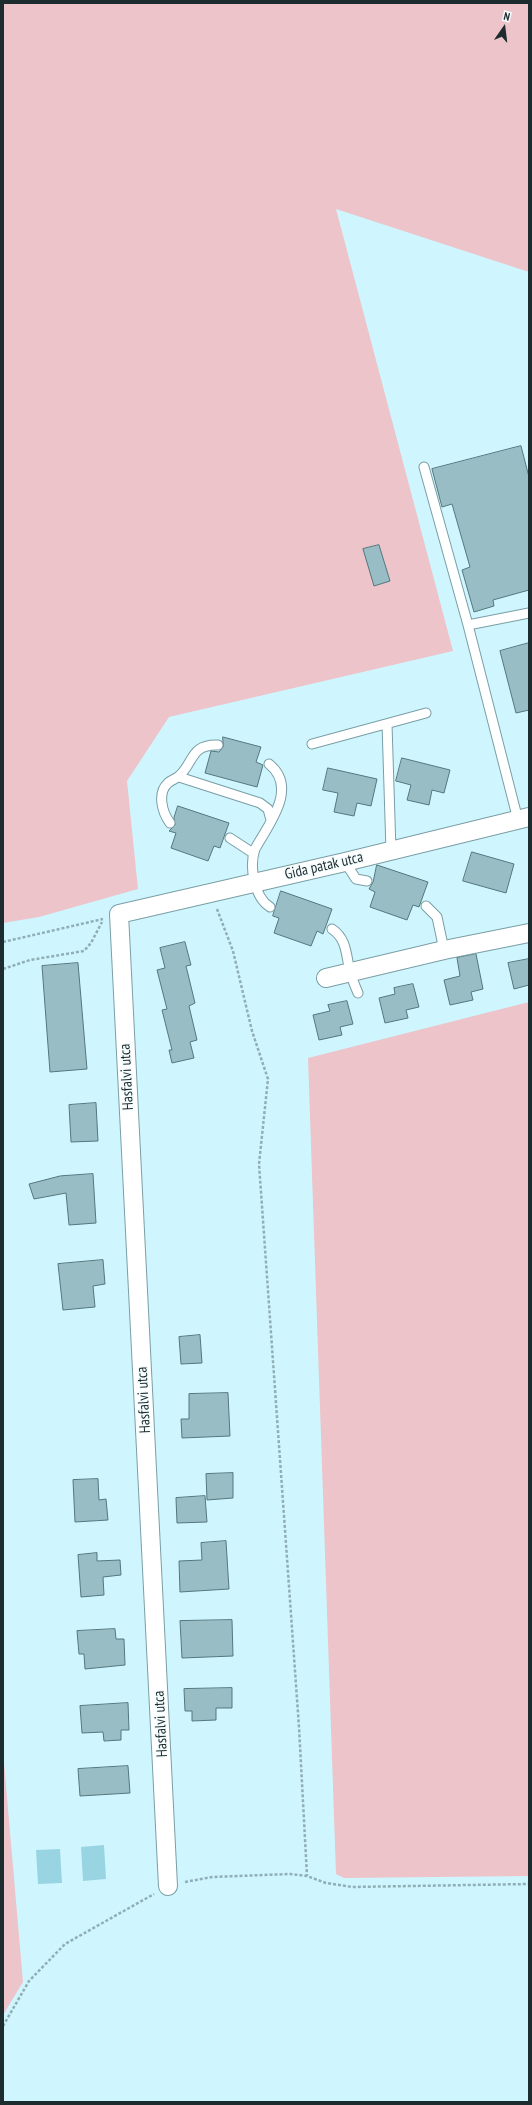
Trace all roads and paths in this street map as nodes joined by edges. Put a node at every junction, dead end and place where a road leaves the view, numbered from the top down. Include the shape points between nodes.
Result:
1 (424, 467) dead end
2 (529, 613) edge
3 (468, 625) junction
4 (426, 713) dead end
5 (387, 724) junction
6 (312, 744) dead end
7 (218, 745) dead end
8 (269, 764) dead end
9 (179, 776) junction
10 (524, 819) edge
11 (270, 820) junction
12 (170, 823) dead end
13 (230, 838) dead end
14 (391, 851) junction
15 (253, 853) junction
16 (345, 862) junction
17 (367, 881) dead end
18 (255, 882) junction
19 (211, 893) junction
20 (426, 906) dead end
21 (270, 907) dead end
22 (111, 917) junction
23 (332, 929) dead end
24 (529, 933) edge
25 (3, 942) edge
26 (444, 950) junction
27 (3, 969) edge
28 (351, 973) junction
29 (326, 978) dead end
30 (358, 993) dead end
31 (307, 1876) junction
32 (529, 1884) edge
33 (168, 1886) junction
34 (3, 2026) edge

1 - 3 lane
2 - 3 lane
3 - 10 lane
4 - 5 lane
5 - 6 lane
5 - 14 lane
7 - 9 lane via 199,750
8 - 11 lane via 278,775 282,793 280,804
9 - 11 lane via 260,803 268,809
9 - 12 lane via 168,783 163,792 163,813
10 - 14 street, Gida patak utca
11 - 15 lane
13 - 15 lane
14 - 16 street, Gida patak utca
15 - 18 lane
16 - 17 lane via 356,879
16 - 18 street, Gida patak utca
18 - 19 street, Gida patak utca
18 - 21 lane via 263,900
19 - 22 street, Gida patak utca
19 - 31 path via 233,951 252,1031 268,1079 259,1164
20 - 26 lane via 437,916
22 - 25 path
22 - 27 path via 84,951 30,960
22 - 33 street, Hasfalvi utca
23 - 28 lane via 341,936 345,944
24 - 26 street
26 - 28 street
28 - 29 street
28 - 30 lane
31 - 32 path via 352,1887
31 - 33 path via 290,1874 212,1877
33 - 34 path via 65,1944 29,1981

